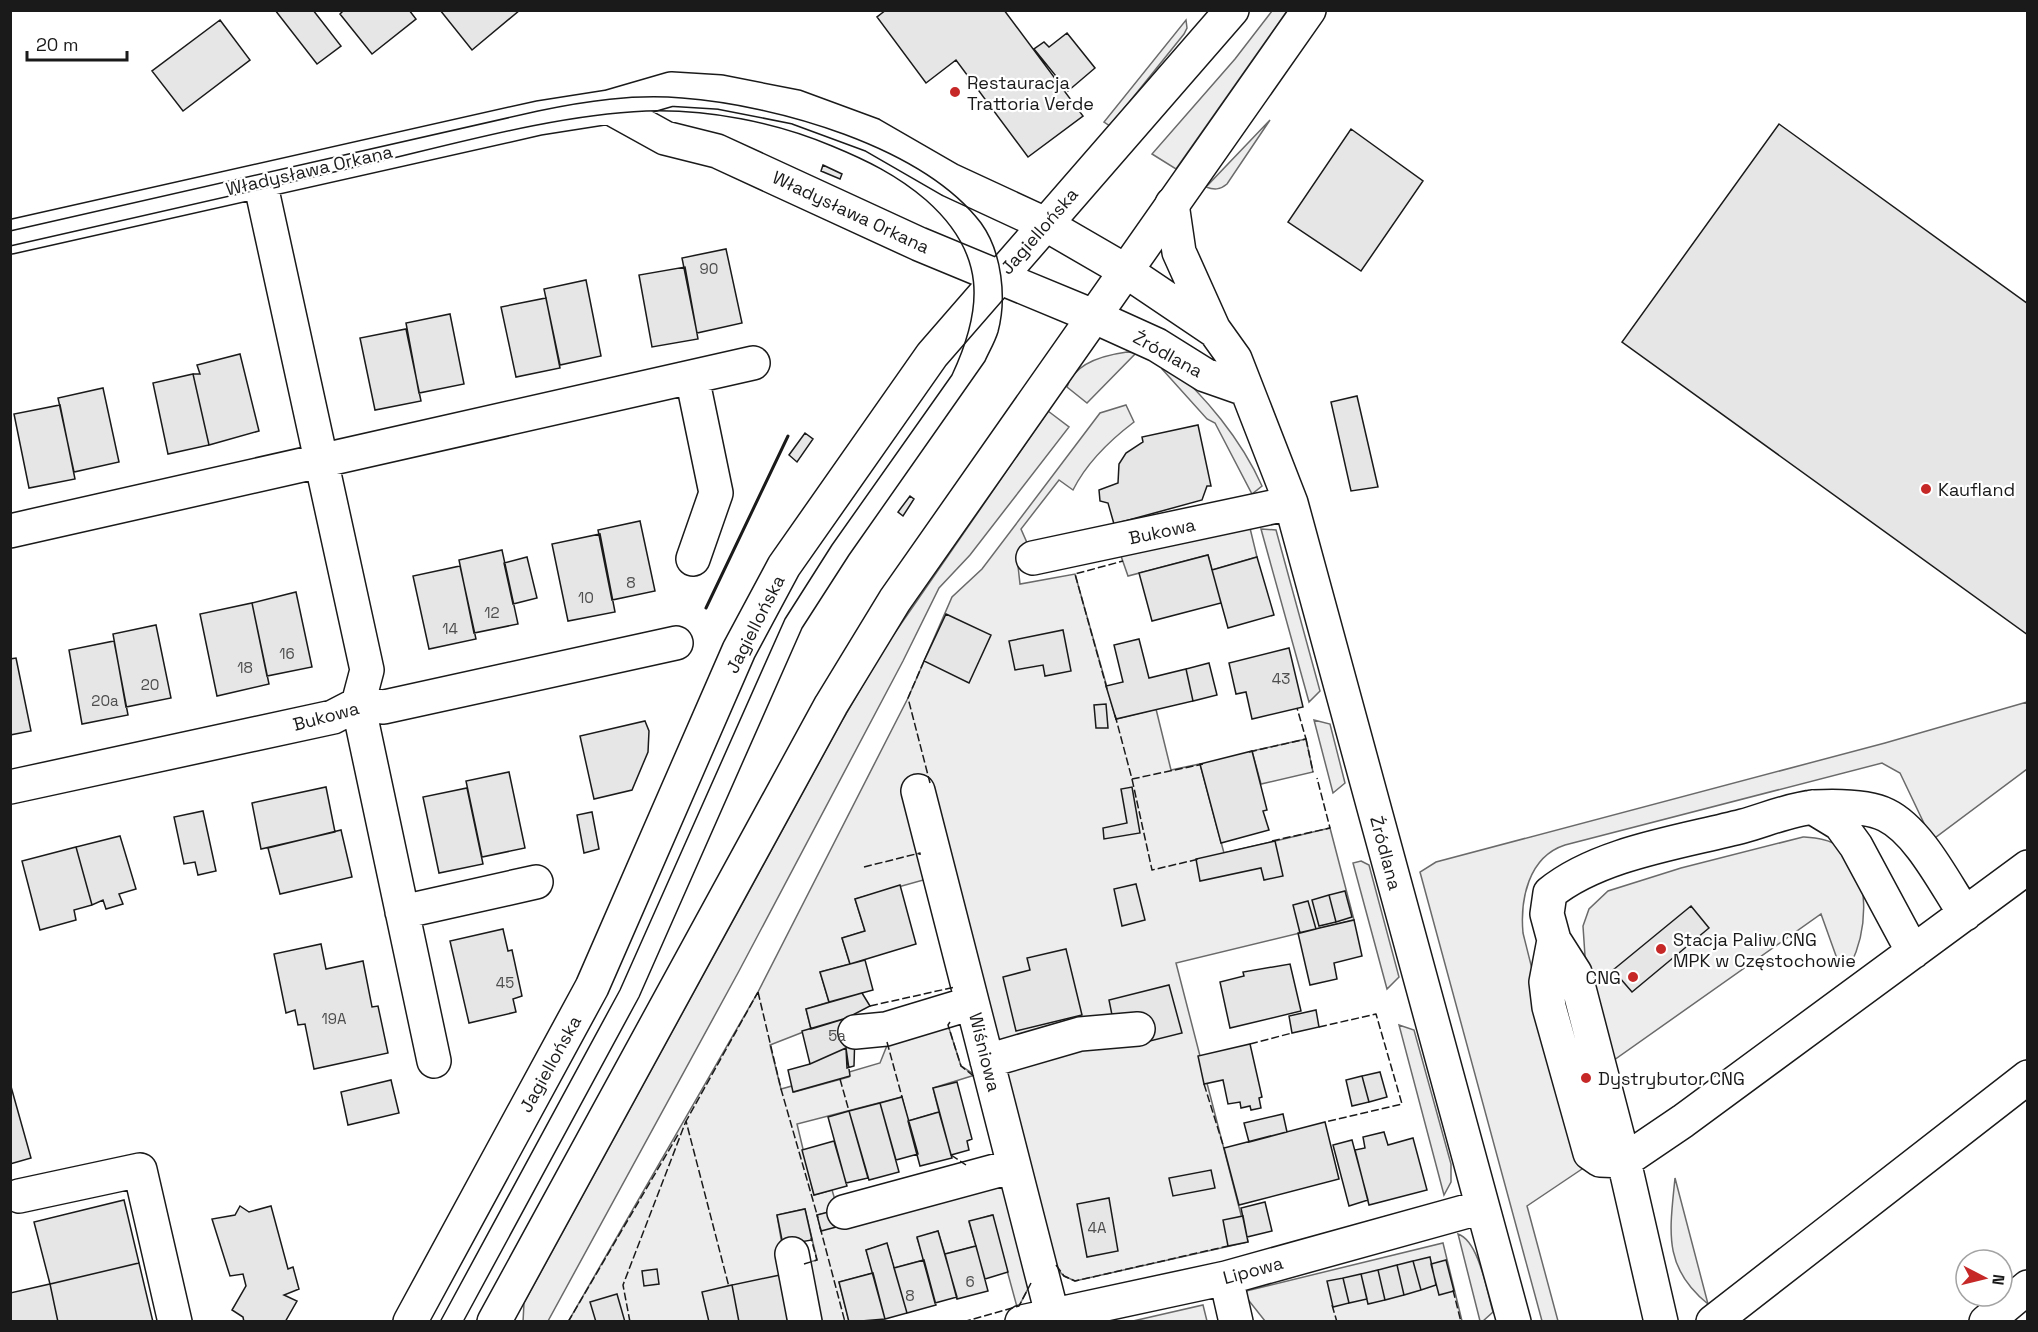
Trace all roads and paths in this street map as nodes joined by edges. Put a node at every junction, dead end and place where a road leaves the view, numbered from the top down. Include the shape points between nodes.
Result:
1 (1309, 10) edge
2 (1228, 12) edge
3 (609, 107) junction
4 (260, 181) junction
5 (1172, 204) junction
6 (1045, 224) junction
7 (10, 237) edge
8 (1126, 271) junction
9 (1000, 276) junction
10 (1093, 316) junction
11 (1215, 332) junction
12 (753, 363) dead end
13 (692, 377) junction
14 (1245, 389) junction
15 (322, 461) junction
16 (1291, 503) junction
17 (10, 531) edge
18 (1033, 558) dead end
19 (693, 559) dead end
20 (676, 643) dead end
21 (357, 704) junction
22 (10, 788) edge
23 (918, 791) dead end
24 (1812, 807) junction
25 (2028, 867) edge
26 (536, 882) dead end
27 (402, 912) junction
28 (1965, 914) junction
29 (1913, 952) junction
30 (972, 1004) junction
31 (1138, 1029) dead end
32 (855, 1032) dead end
33 (434, 1061) dead end
34 (987, 1061) junction
35 (2028, 1077) edge
36 (1624, 1161) junction
37 (1014, 1166) junction
38 (19, 1196) dead end
39 (1482, 1207) junction
40 (844, 1212) dead end
41 (792, 1254) dead end
42 (1226, 1278) junction
43 (2028, 1287) edge
44 (1048, 1317) edge
45 (175, 1322) edge
46 (410, 1322) edge
47 (494, 1322) edge
48 (805, 1322) edge
49 (1236, 1322) edge
50 (1514, 1322) edge
51 (1661, 1322) edge
52 (1713, 1322) edge
53 (1986, 1322) edge

1 - 5 street
2 - 6 street, Jagiellońska
3 - 4 street, Władysława Orkana via 539,118
3 - 6 street, Władysława Orkana via 671,89 720,92 796,107 872,135 950,180
3 - 9 street, Władysława Orkana via 665,138 717,151 913,242
4 - 7 street, Władysława Orkana
4 - 15 street
5 - 8 street
5 - 11 street, Źródlana via 1179,252
6 - 8 street, Władysława Orkana
6 - 9 street, Jagiellońska
8 - 10 street
8 - 11 street, Źródlana
9 - 10 street, Władysława Orkana
9 - 46 street, Jagiellońska via 932,355 778,576 740,650 592,987
10 - 14 street, Źródlana via 1157,345 1204,375
10 - 47 street via 895,600 831,705
11 - 14 street, Źródlana via 1235,359
12 - 13 street
13 - 15 street
13 - 19 street via 716,493
14 - 16 street, Źródlana
15 - 17 street
15 - 21 street via 367,670
16 - 18 street, Bukowa
16 - 39 street, Źródlana
20 - 21 street, Bukowa via 384,707
21 - 22 street, Bukowa via 333,717
21 - 27 street
23 - 30 street, Wiśniowa
24 - 28 street via 1883,813 1897,820
24 - 29 street via 1840,824 1856,846
24 - 36 street via 1599,863 1550,893 1547,914 1554,940 1575,973
25 - 28 street
26 - 27 street
27 - 33 street
28 - 29 street
29 - 36 street
30 - 32 street via 886,1029
30 - 34 street, Wiśniowa
31 - 34 street via 1080,1034
34 - 37 street, Wiśniowa
35 - 52 street
36 - 51 street
37 - 40 street
37 - 44 street, Wiśniowa
38 - 45 street via 140,1170
39 - 42 street, Lipowa
39 - 50 street, Źródlana
41 - 48 street
42 - 44 street, Lipowa
42 - 49 street
43 - 53 street

